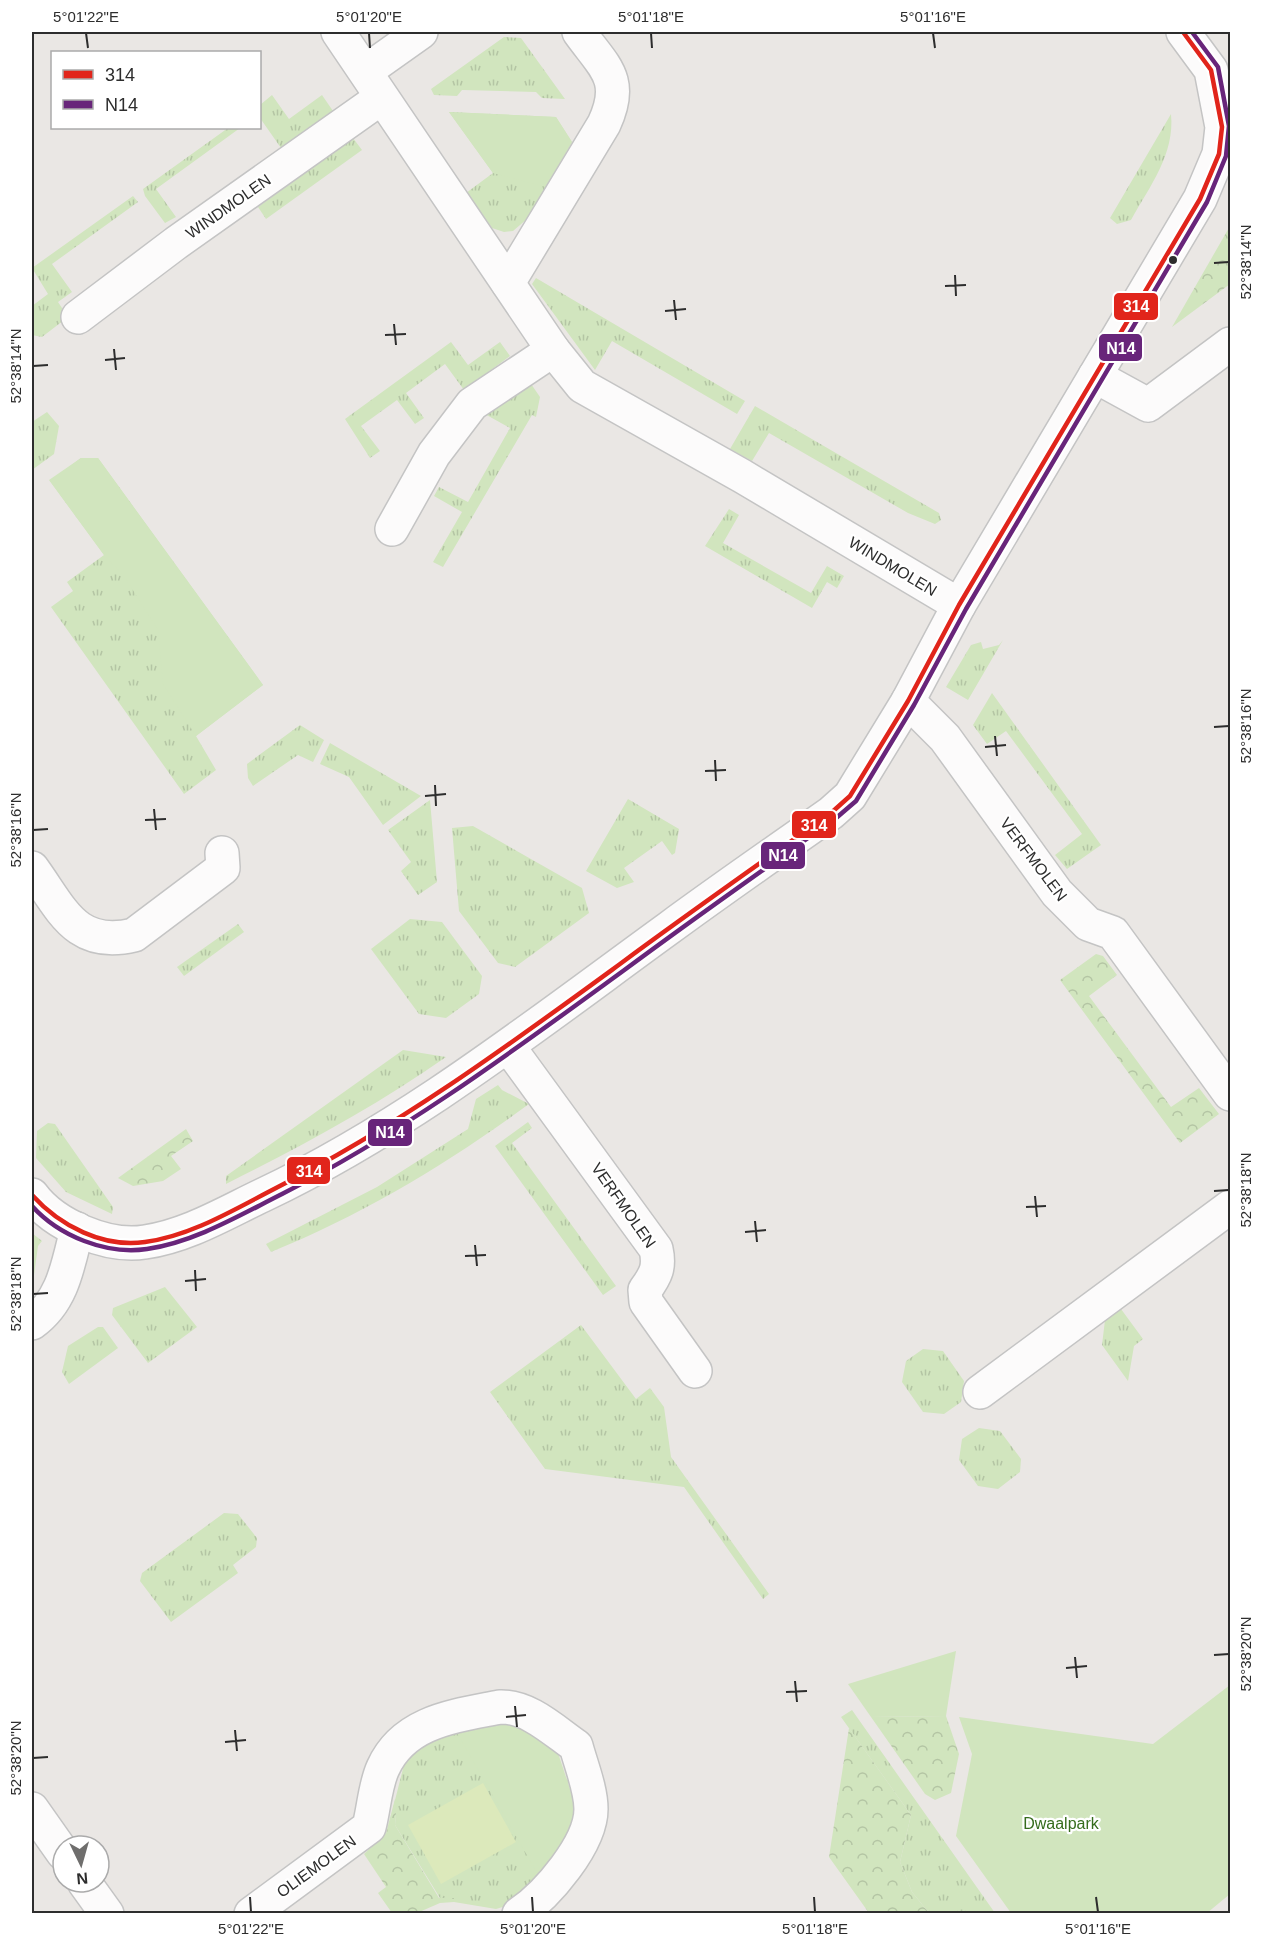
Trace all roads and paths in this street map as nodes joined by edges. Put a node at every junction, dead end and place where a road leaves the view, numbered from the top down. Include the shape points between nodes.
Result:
1 (338, 32) edge
2 (422, 32) edge
3 (579, 32) edge
4 (1184, 32) edge
5 (373, 84) junction
6 (508, 283) junction
7 (78, 317) dead end
8 (1230, 344) edge
9 (553, 350) junction
10 (1095, 376) junction
11 (392, 529) dead end
12 (958, 605) junction
13 (908, 701) junction
14 (222, 853) dead end
15 (32, 868) edge
16 (508, 1046) junction
17 (1230, 1094) edge
18 (32, 1195) edge
19 (1230, 1208) edge
20 (77, 1229) junction
21 (32, 1323) edge
22 (695, 1371) dead end
23 (980, 1392) dead end
24 (32, 1809) edge
25 (51, 1836) edge
26 (93, 1894) edge
27 (107, 1914) edge
28 (251, 1914) edge
29 (519, 1914) edge

1 - 5 street, WINDMOLEN
2 - 5 street, WINDMOLEN
3 - 6 street via 613,81 614,101
4 - 10 street via 1211,70 1222,127 1219,154 1179,237
5 - 6 street, WINDMOLEN
5 - 7 street, WINDMOLEN
6 - 9 street, WINDMOLEN
8 - 10 street via 1148,405
9 - 11 street via 472,404 434,454
9 - 12 street, WINDMOLEN via 582,386
10 - 12 street
12 - 13 street
13 - 16 street via 850,796 831,813
13 - 17 street, VERFMOLEN via 945,738 1057,893 1088,924 1113,933
14 - 15 street via 223,868 134,935 116,939 82,932
16 - 20 street via 387,1129 208,1222 143,1243 112,1240
16 - 22 street, VERFMOLEN via 656,1249 657,1275 645,1290 646,1302
18 - 20 street via 41,1208
19 - 23 street
20 - 21 street via 59,1293 46,1313
24 - 25 street
26 - 27 street
28 - 29 street, OLIEMOLEN via 369,1827 382,1769 400,1741 426,1724 512,1707 576,1746 591,1810 582,1842 557,1881

